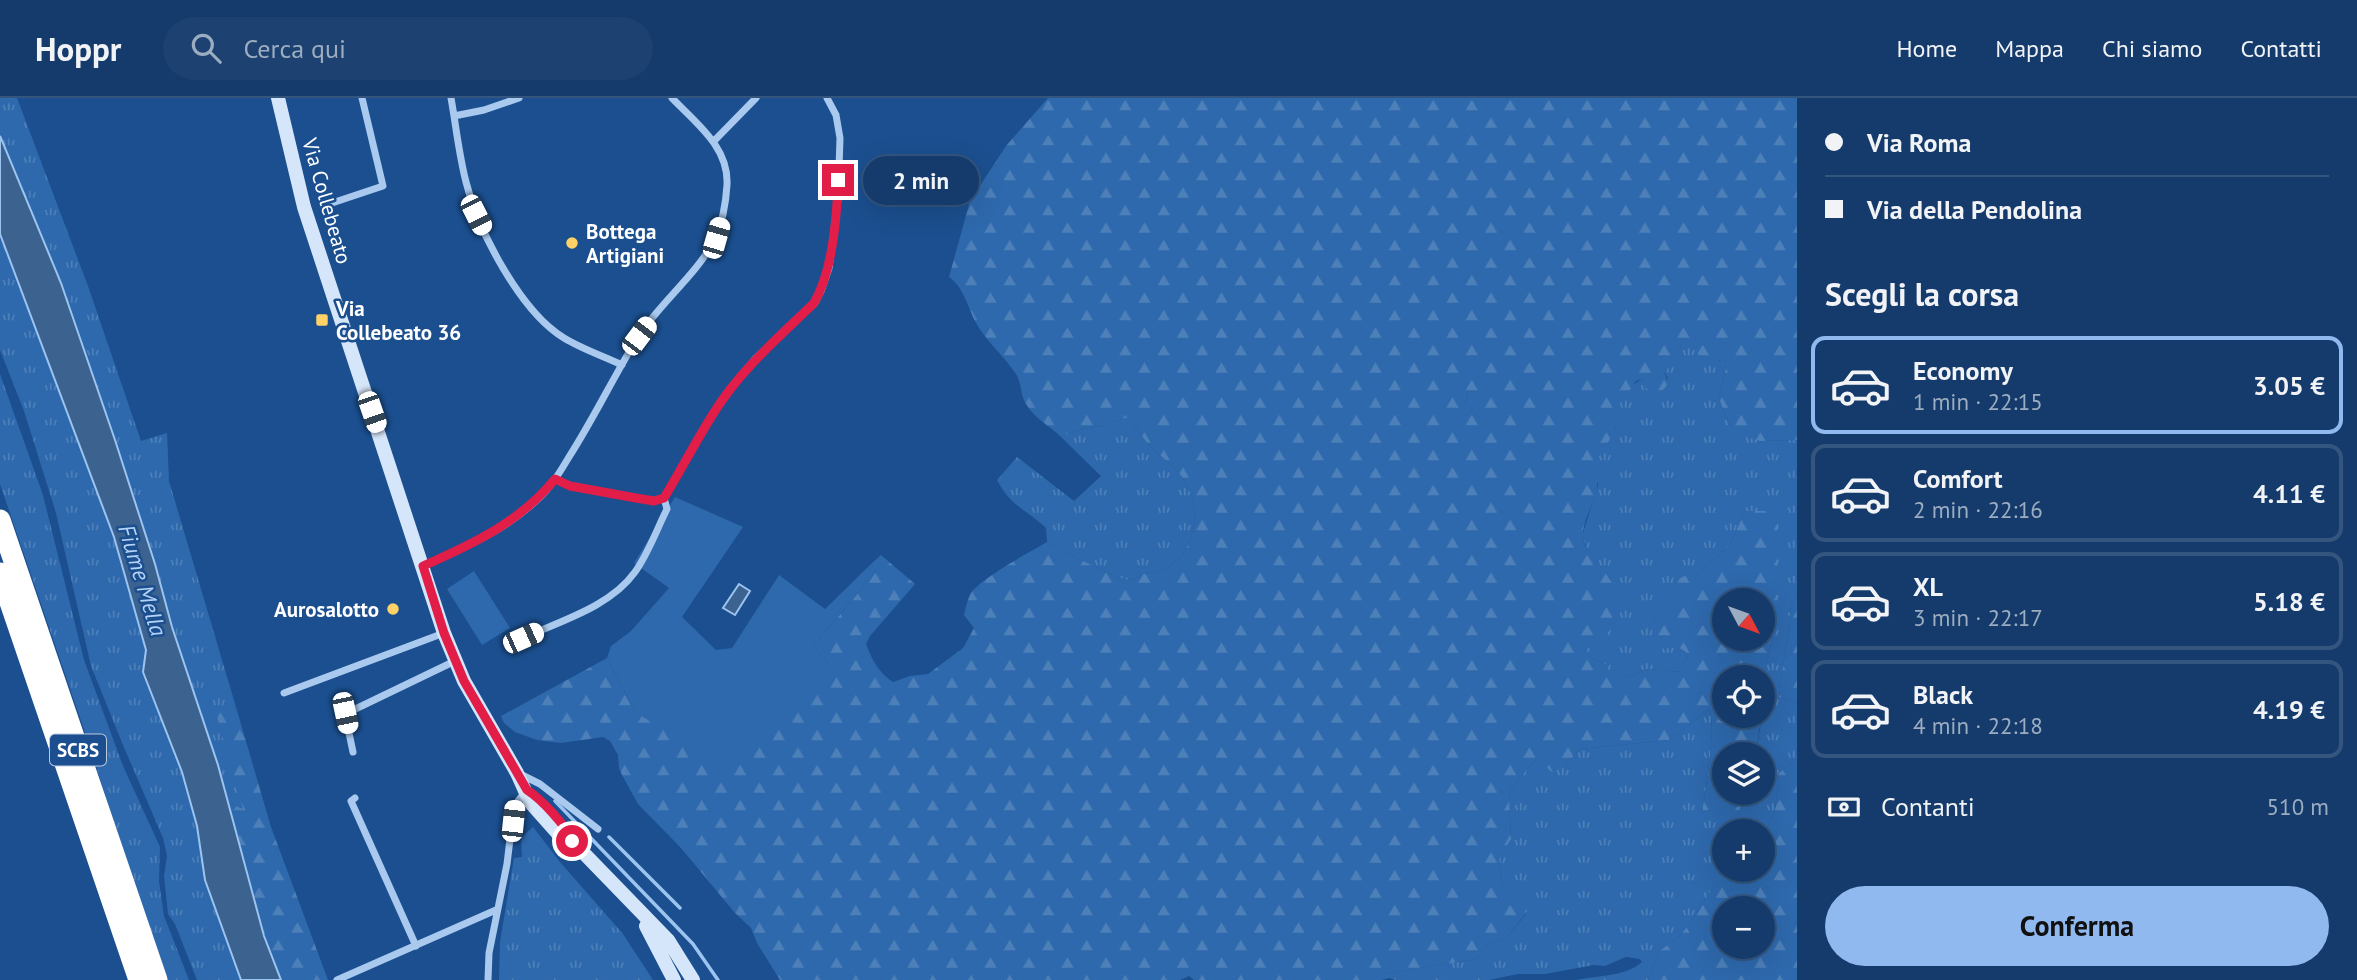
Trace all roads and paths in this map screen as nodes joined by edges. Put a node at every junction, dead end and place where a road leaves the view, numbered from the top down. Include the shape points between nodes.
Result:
1 (278, 98) edge
2 (362, 98) edge
3 (451, 98) edge
4 (519, 98) edge
5 (672, 98) edge
6 (756, 98) edge
7 (827, 98) edge
8 (454, 116) junction
9 (714, 141) junction
10 (332, 203) dead end
11 (622, 365) junction
12 (555, 479) junction
13 (664, 498) junction
14 (0, 520) edge
15 (423, 566) junction
16 (0, 573) edge
17 (444, 633) junction
18 (523, 638) dead end
19 (456, 661) junction
20 (284, 693) dead end
21 (353, 752) dead end
22 (517, 773) junction
23 (527, 790) junction
24 (355, 798) dead end
25 (598, 829) dead end
26 (631, 901) junction
27 (496, 910) junction
28 (416, 946) junction
29 (139, 980) edge
30 (157, 980) edge
31 (337, 980) edge
32 (488, 980) edge
33 (674, 980) edge
34 (693, 980) edge

1 - 15 street, Via Collebeato via 304,207
2 - 10 street via 383,186
3 - 8 street
4 - 8 street
5 - 9 street
6 - 9 street
7 - 13 street via 840,138 838,199 829,268 821,291 735,383
8 - 11 street via 476,215 533,312 563,337
9 - 11 street via 723,158 727,183 716,238 639,336
11 - 12 street
12 - 13 street via 636,498
12 - 15 street via 542,495 492,534
13 - 18 street via 667,509 635,572 616,592
14 - 30 highway, SCBS
15 - 17 street, Via Collebeato
16 - 29 highway, SCBS
17 - 19 street, Via Collebeato
17 - 20 street
19 - 21 street via 345,713
19 - 22 street, Via Collebeato
22 - 23 street, Via Collebeato
22 - 25 street via 540,784
23 - 26 street, Via Collebeato
23 - 27 street via 514,806
24 - 28 street via 351,801
26 - 33 street
26 - 34 street via 668,940
27 - 28 street
27 - 32 street
28 - 31 street

